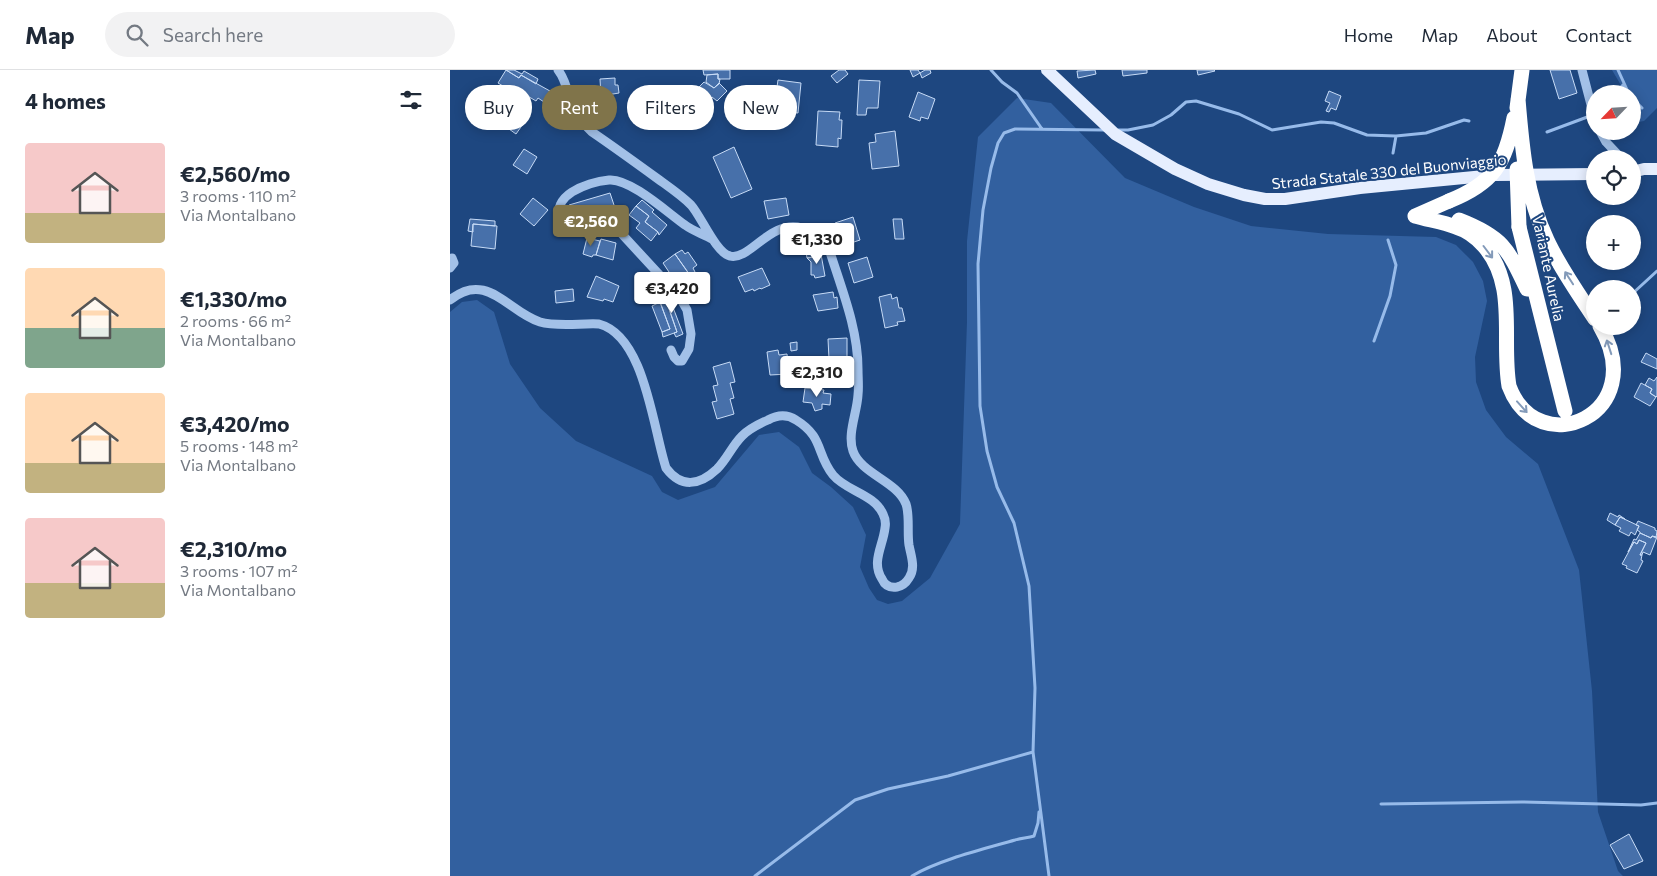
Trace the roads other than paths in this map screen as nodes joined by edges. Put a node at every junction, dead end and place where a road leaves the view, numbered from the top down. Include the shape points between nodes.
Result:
1 (558, 70) edge
2 (1047, 70) edge
3 (1522, 70) edge
4 (1582, 70) edge
5 (1586, 85) edge
6 (1518, 99) junction
7 (1605, 140) edge
8 (1614, 150) edge
9 (1641, 169) edge
10 (1657, 170) edge
11 (1586, 174) edge
12 (1415, 216) junction
13 (713, 239) junction
14 (452, 258) dead end
15 (450, 268) edge
16 (450, 300) edge
17 (1586, 305) edge
18 (1542, 321) junction
19 (1604, 335) edge
20 (671, 350) dead end
21 (1566, 411) dead end

1 - 13 street via 566,83 576,115 582,122 690,204
2 - 11 main road, Strada Statale 330 del Buonviaggio, bridge via 1115,134 1175,169 1244,196 1285,199 1495,175
3 - 6 highway, Variante Aurelia, bridge
4 - 5 street
6 - 12 highway, bridge via 1503,159 1483,183
17 -> 6 highway, bridge via 1538,218 1526,175
6 - 18 highway, Variante Aurelia, bridge via 1519,227
7 - 8 street
9 - 10 main road
12 - 18 highway via 1458,219 1480,228 1497,240 1514,259
12 -> 19 highway via 1465,231 1481,243 1493,259 1504,288 1510,386 1517,402 1536,419 1568,424 1591,415 1604,402 1612,387 1614,369
13 - 16 street via 726,255 734,257 780,229 794,226 814,233 830,252 857,350 858,396 851,440 853,450 859,462 900,495 906,506 912,568 908,580 902,585 887,586 879,574 878,555 885,530 882,512 877,505 833,476 816,438 794,419 776,416 750,429 716,469 699,480 684,483 666,468 637,363 614,330 599,324 541,322 481,290 465,291
13 - 20 street via 686,225 631,187 610,180 581,188 562,200 560,221 569,229 595,224 620,232 679,296 687,310 691,334 689,349 682,361 674,358
14 - 15 street via 454,264
18 - 21 highway, Variante Aurelia

